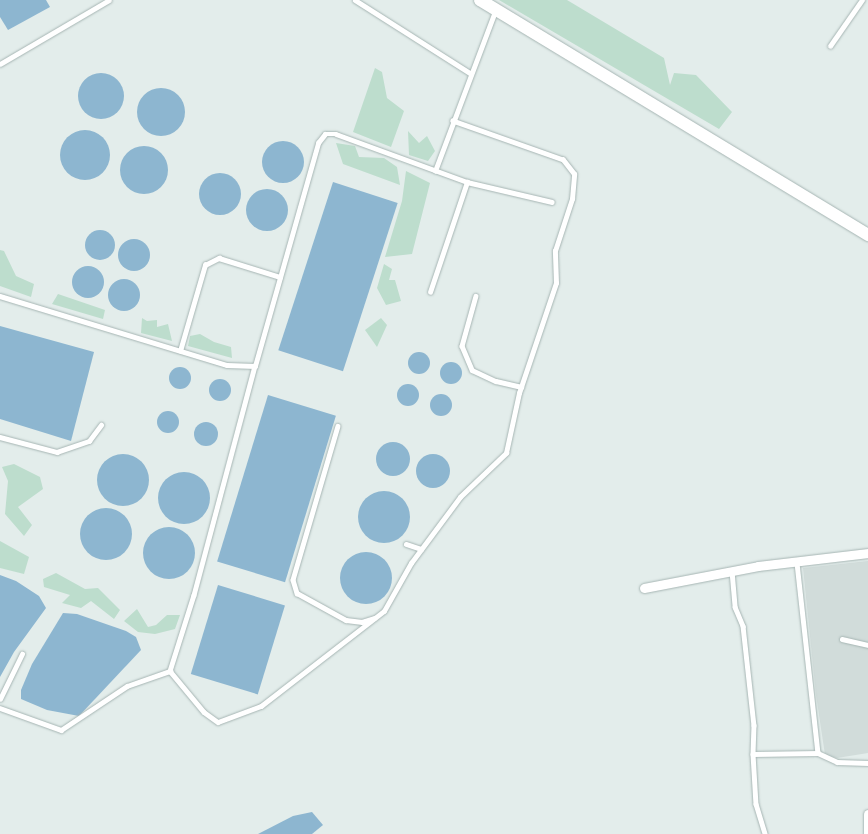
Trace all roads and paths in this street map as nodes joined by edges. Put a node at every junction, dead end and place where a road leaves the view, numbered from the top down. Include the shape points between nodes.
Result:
1 (109, 0) edge
2 (355, 0) edge
3 (480, 0) edge
4 (862, 0) edge
5 (496, 10) junction
6 (830, 46) dead end
7 (0, 64) edge
8 (470, 73) junction
9 (453, 121) junction
10 (435, 171) junction
11 (467, 182) junction
12 (552, 202) dead end
13 (868, 235) edge
14 (280, 276) junction
15 (430, 292) dead end
16 (0, 296) edge
17 (476, 296) dead end
18 (180, 351) junction
19 (255, 366) junction
20 (521, 387) junction
21 (101, 425) dead end
22 (338, 426) dead end
23 (0, 437) edge
24 (406, 544) dead end
25 (421, 549) junction
26 (868, 553) edge
27 (797, 563) junction
28 (732, 571) junction
29 (644, 588) dead end
30 (377, 617) junction
31 (842, 639) dead end
32 (868, 645) edge
33 (22, 654) dead end
34 (170, 672) junction
35 (0, 699) edge
36 (0, 708) edge
37 (818, 753) junction
38 (753, 754) junction
39 (868, 763) edge
40 (868, 814) edge
41 (765, 834) edge
42 (868, 834) edge

1 - 7 lane
2 - 8 lane
3 - 5 street
4 - 6 lane
5 - 8 lane
5 - 13 street
8 - 9 lane
9 - 10 lane
9 - 20 lane via 563,160 574,174 572,199 555,251 556,283
10 - 11 lane
10 - 14 lane via 336,134 325,134 318,143
11 - 12 lane
11 - 15 lane
14 - 18 lane via 219,258 205,265
14 - 19 lane
16 - 18 lane
17 - 20 lane via 462,346 472,370 496,382
18 - 19 lane via 227,365
19 - 34 lane via 196,587
20 - 25 lane via 506,453 460,497
21 - 23 lane via 89,442 57,452
22 - 30 lane via 293,580 297,593 346,620 362,622
24 - 25 lane
25 - 30 lane via 384,611
26 - 27 street
27 - 28 street
27 - 37 lane
28 - 29 street
28 - 38 lane via 735,607 743,626 754,725
30 - 34 lane via 261,706 218,722 204,712
31 - 32 lane
33 - 35 lane
34 - 36 lane via 127,686 61,730
37 - 38 lane
37 - 39 lane via 838,762
38 - 41 lane via 756,804
40 - 42 street

